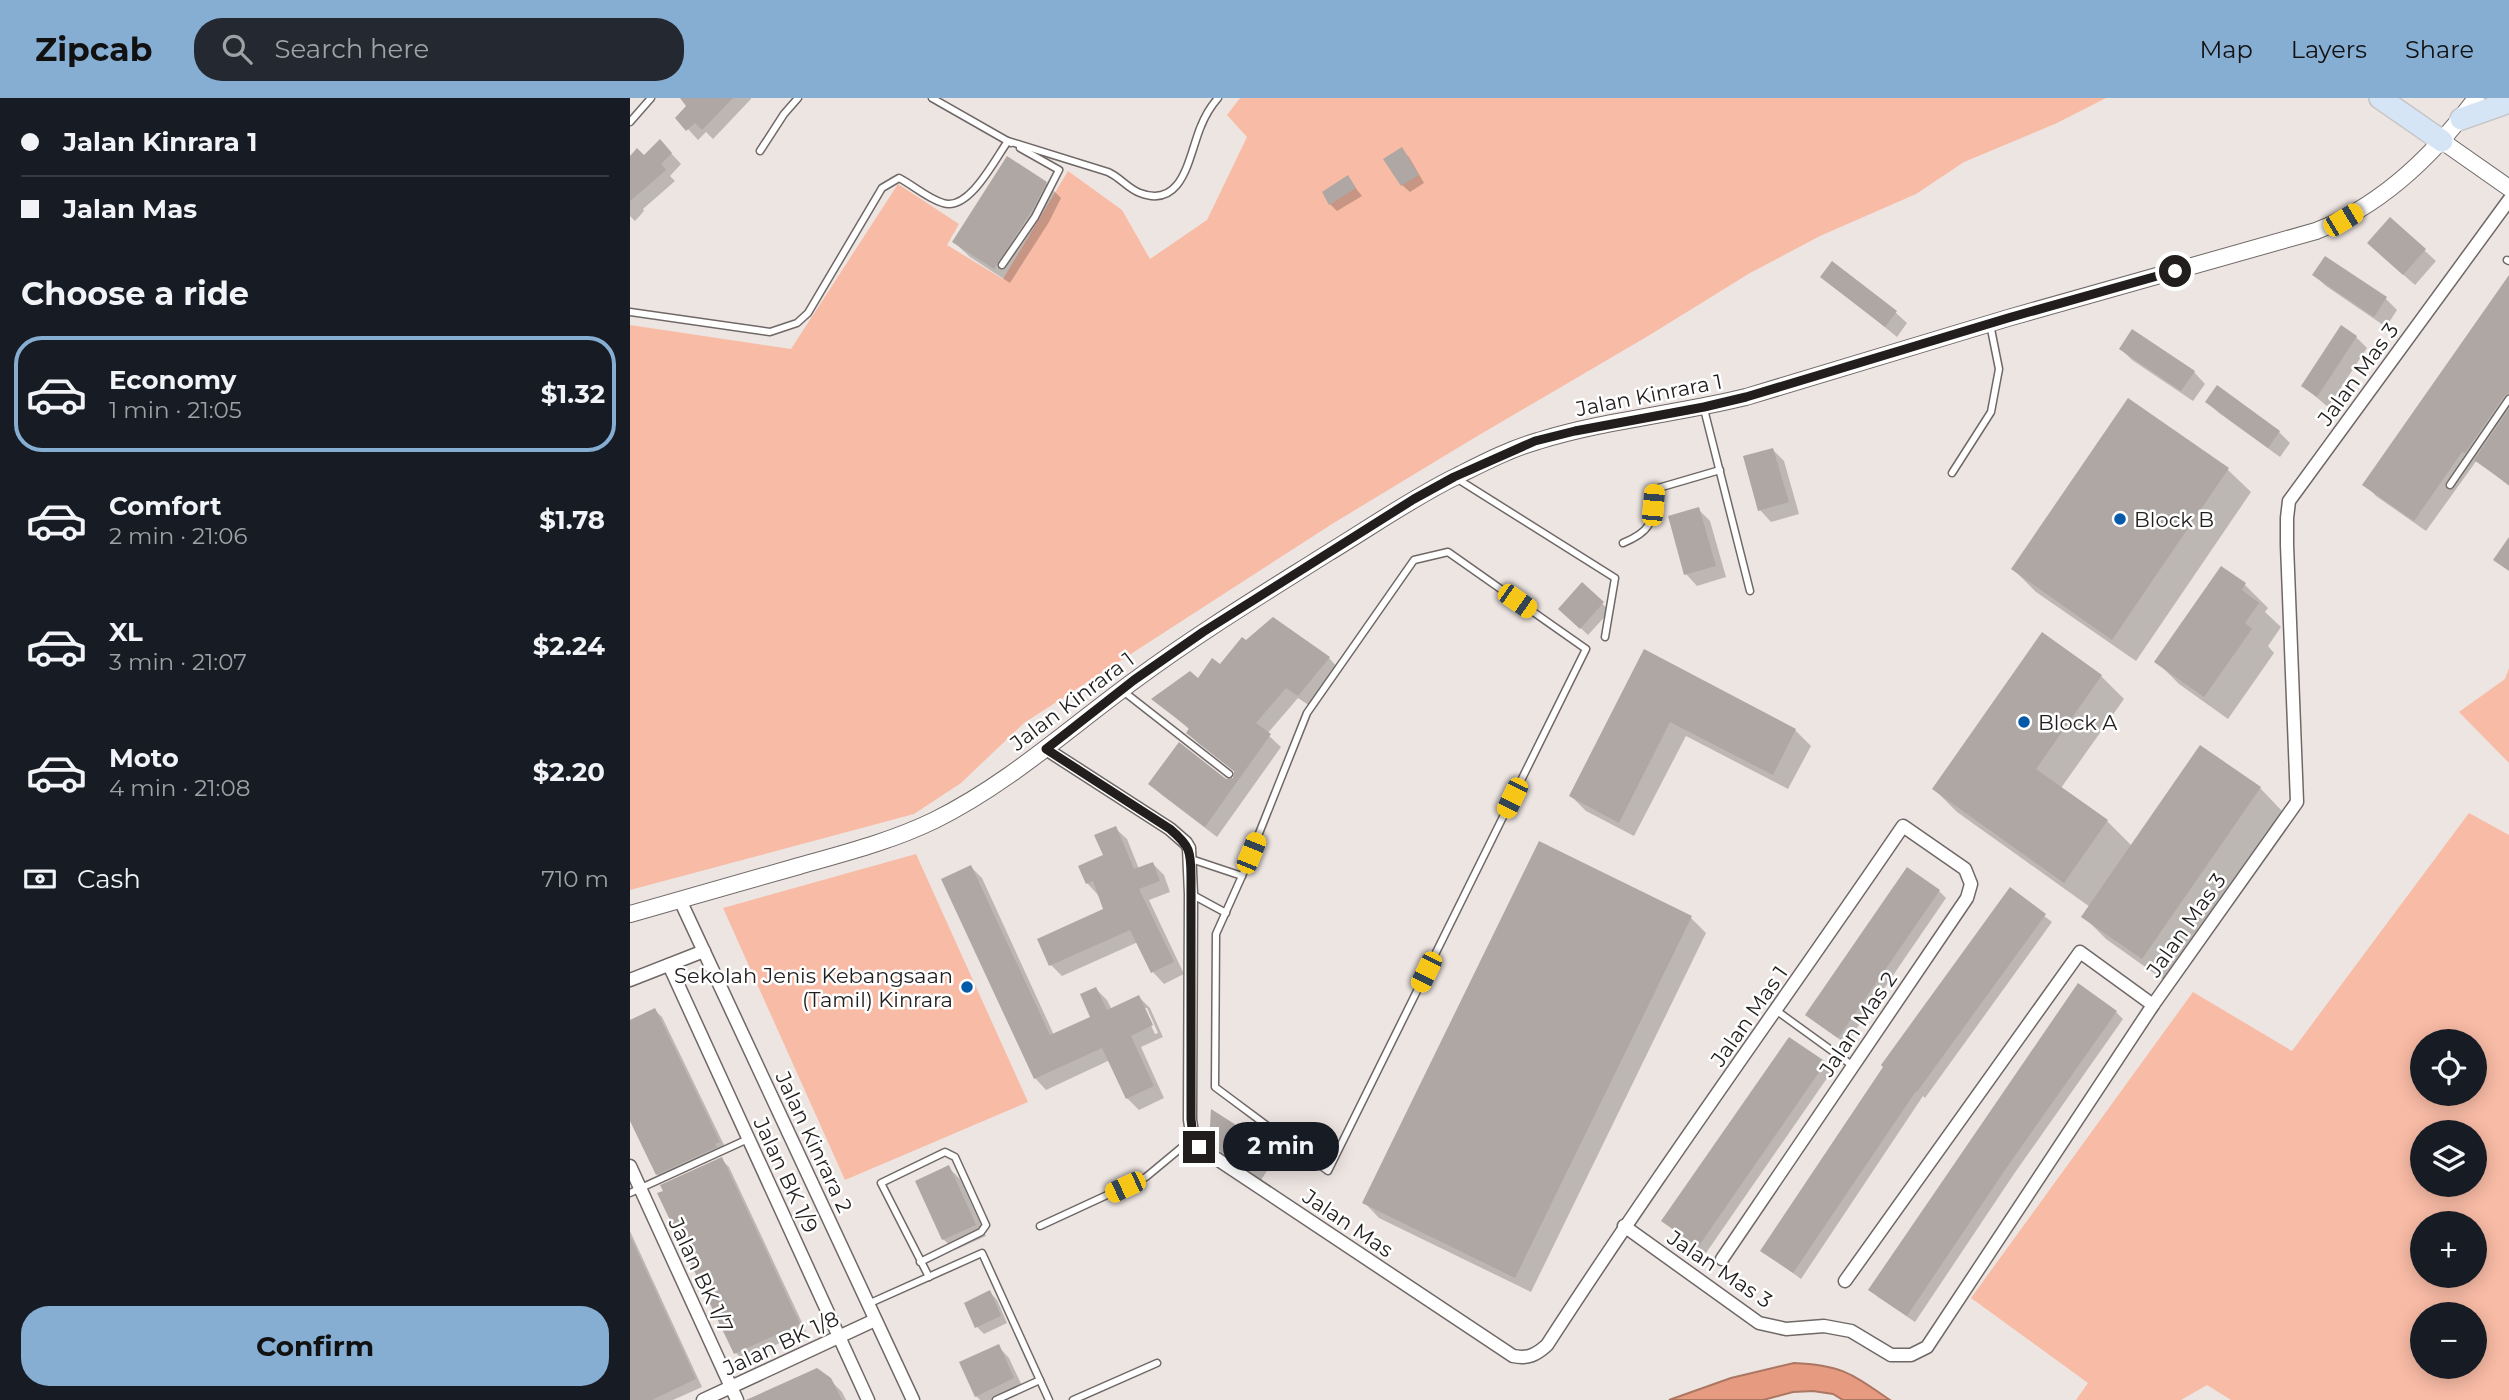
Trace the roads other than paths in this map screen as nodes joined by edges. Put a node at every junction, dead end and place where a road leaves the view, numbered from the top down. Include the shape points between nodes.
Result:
1 (652, 98) edge
2 (798, 98) edge
3 (932, 98) edge
4 (1218, 98) edge
5 (2380, 98) edge
6 (2476, 98) edge
7 (2509, 102) edge
8 (2461, 119) junction
9 (630, 122) edge
10 (1008, 141) junction
11 (2442, 141) junction
12 (760, 151) dead end
13 (2509, 188) edge
14 (2509, 200) edge
15 (1002, 265) dead end
16 (630, 312) edge
17 (1990, 324) junction
18 (2509, 399) edge
19 (1704, 407) junction
20 (1720, 470) junction
21 (1952, 473) dead end
22 (1454, 477) junction
23 (2450, 485) dead end
24 (1623, 543) dead end
25 (1750, 591) dead end
26 (1605, 637) dead end
27 (1121, 690) junction
28 (1046, 749) junction
29 (1229, 774) dead end
30 (1903, 826) joint
31 (1191, 859) junction
32 (1242, 876) junction
33 (1191, 894) junction
34 (680, 900) junction
35 (1226, 913) junction
36 (630, 914) edge
37 (704, 951) junction
38 (669, 965) junction
39 (630, 980) edge
40 (2153, 1005) junction
41 (1777, 1011) junction
42 (1853, 1066) junction
43 (1193, 1138) junction
44 (748, 1139) junction
45 (630, 1166) edge
46 (635, 1191) edge
47 (1040, 1226) dead end
48 (1625, 1226) junction
49 (1722, 1259) dead end
50 (920, 1262) junction
51 (929, 1277) junction
52 (1845, 1281) dead end
53 (868, 1304) junction
54 (875, 1320) junction
55 (838, 1337) junction
56 (1157, 1363) dead end
57 (1040, 1380) junction
58 (731, 1387) junction
59 (703, 1400) edge
60 (737, 1400) edge
61 (868, 1400) edge
62 (913, 1400) edge
63 (996, 1400) edge
64 (1048, 1400) edge
65 (1073, 1400) edge

1 - 9 lane
2 - 12 lane
3 - 10 lane
4 - 10 lane via 1201,126 1182,181 1165,194 1138,193 1118,176
5 - 11 main road
6 - 8 street, Jalan Kinrara 1
7 - 8 main road
8 - 11 street, Jalan Kinrara 1
10 - 15 lane via 1059,170 1035,218
10 - 16 lane via 971,194 956,204 943,204 899,178 883,188 808,313 797,323 770,332
11 - 13 street
11 - 17 street, Jalan Kinrara 1 via 2386,193 2343,220 2273,245
14 - 40 street, Jalan Mas 3 via 2289,502 2297,802
17 - 19 street, Jalan Kinrara 1
17 - 21 lane via 1999,369 1991,412
18 - 23 lane
19 - 20 lane
19 - 22 street, Jalan Kinrara 1 via 1535,441
20 - 24 lane via 1655,489 1652,522 1641,536
20 - 25 lane
22 - 26 lane via 1615,578
22 - 27 street, Jalan Kinrara 1 via 1236,611
27 - 28 street, Jalan Kinrara 1
27 - 29 lane
28 - 31 street via 1170,829 1186,843
28 - 34 street, Jalan Kinrara 1 via 968,802 905,833
30 - 41 street, Jalan Mas 1
30 - 42 street, Jalan Mas 2 via 1965,869 1970,891
31 - 32 lane
31 - 33 street
32 - 35 lane
32 - 35 lane via 1307,713 1414,560 1448,552 1586,649 1328,1171 1215,1087 1216,934
33 - 35 lane
33 - 43 street
34 - 36 street, Jalan Kinrara 1
34 - 37 street, Jalan Kinrara 2
37 - 38 street
37 - 53 street, Jalan Kinrara 2
38 - 39 street
38 - 44 street, Jalan BK 1/9
40 - 48 street, Jalan Mas 3 via 1927,1348 1911,1355 1891,1355 1851,1331 1824,1326 1786,1329 1759,1323
40 - 52 street via 2080,952
41 - 42 lane
41 - 48 street, Jalan Mas 1
42 - 49 street, Jalan Mas 2
43 - 47 lane via 1146,1177
43 - 48 street, Jalan Mas via 1206,1152 1513,1356 1530,1357 1547,1345
44 - 46 lane
44 - 55 street, Jalan BK 1/9
45 - 46 street, Jalan BK 1/7
46 - 58 street, Jalan BK 1/7
50 - 50 lane via 881,1183 945,1152 955,1157 986,1225 981,1232
50 - 51 lane
51 - 53 lane
51 - 57 lane via 982,1253
53 - 54 street, Jalan Kinrara 2
54 - 55 street, Jalan BK 1/8
54 - 62 street, Jalan Kinrara 2
55 - 58 street, Jalan BK 1/8
55 - 61 street, Jalan BK 1/9
56 - 65 lane
57 - 63 lane
57 - 64 lane
58 - 59 street, Jalan BK 1/8
58 - 60 street, Jalan BK 1/7

